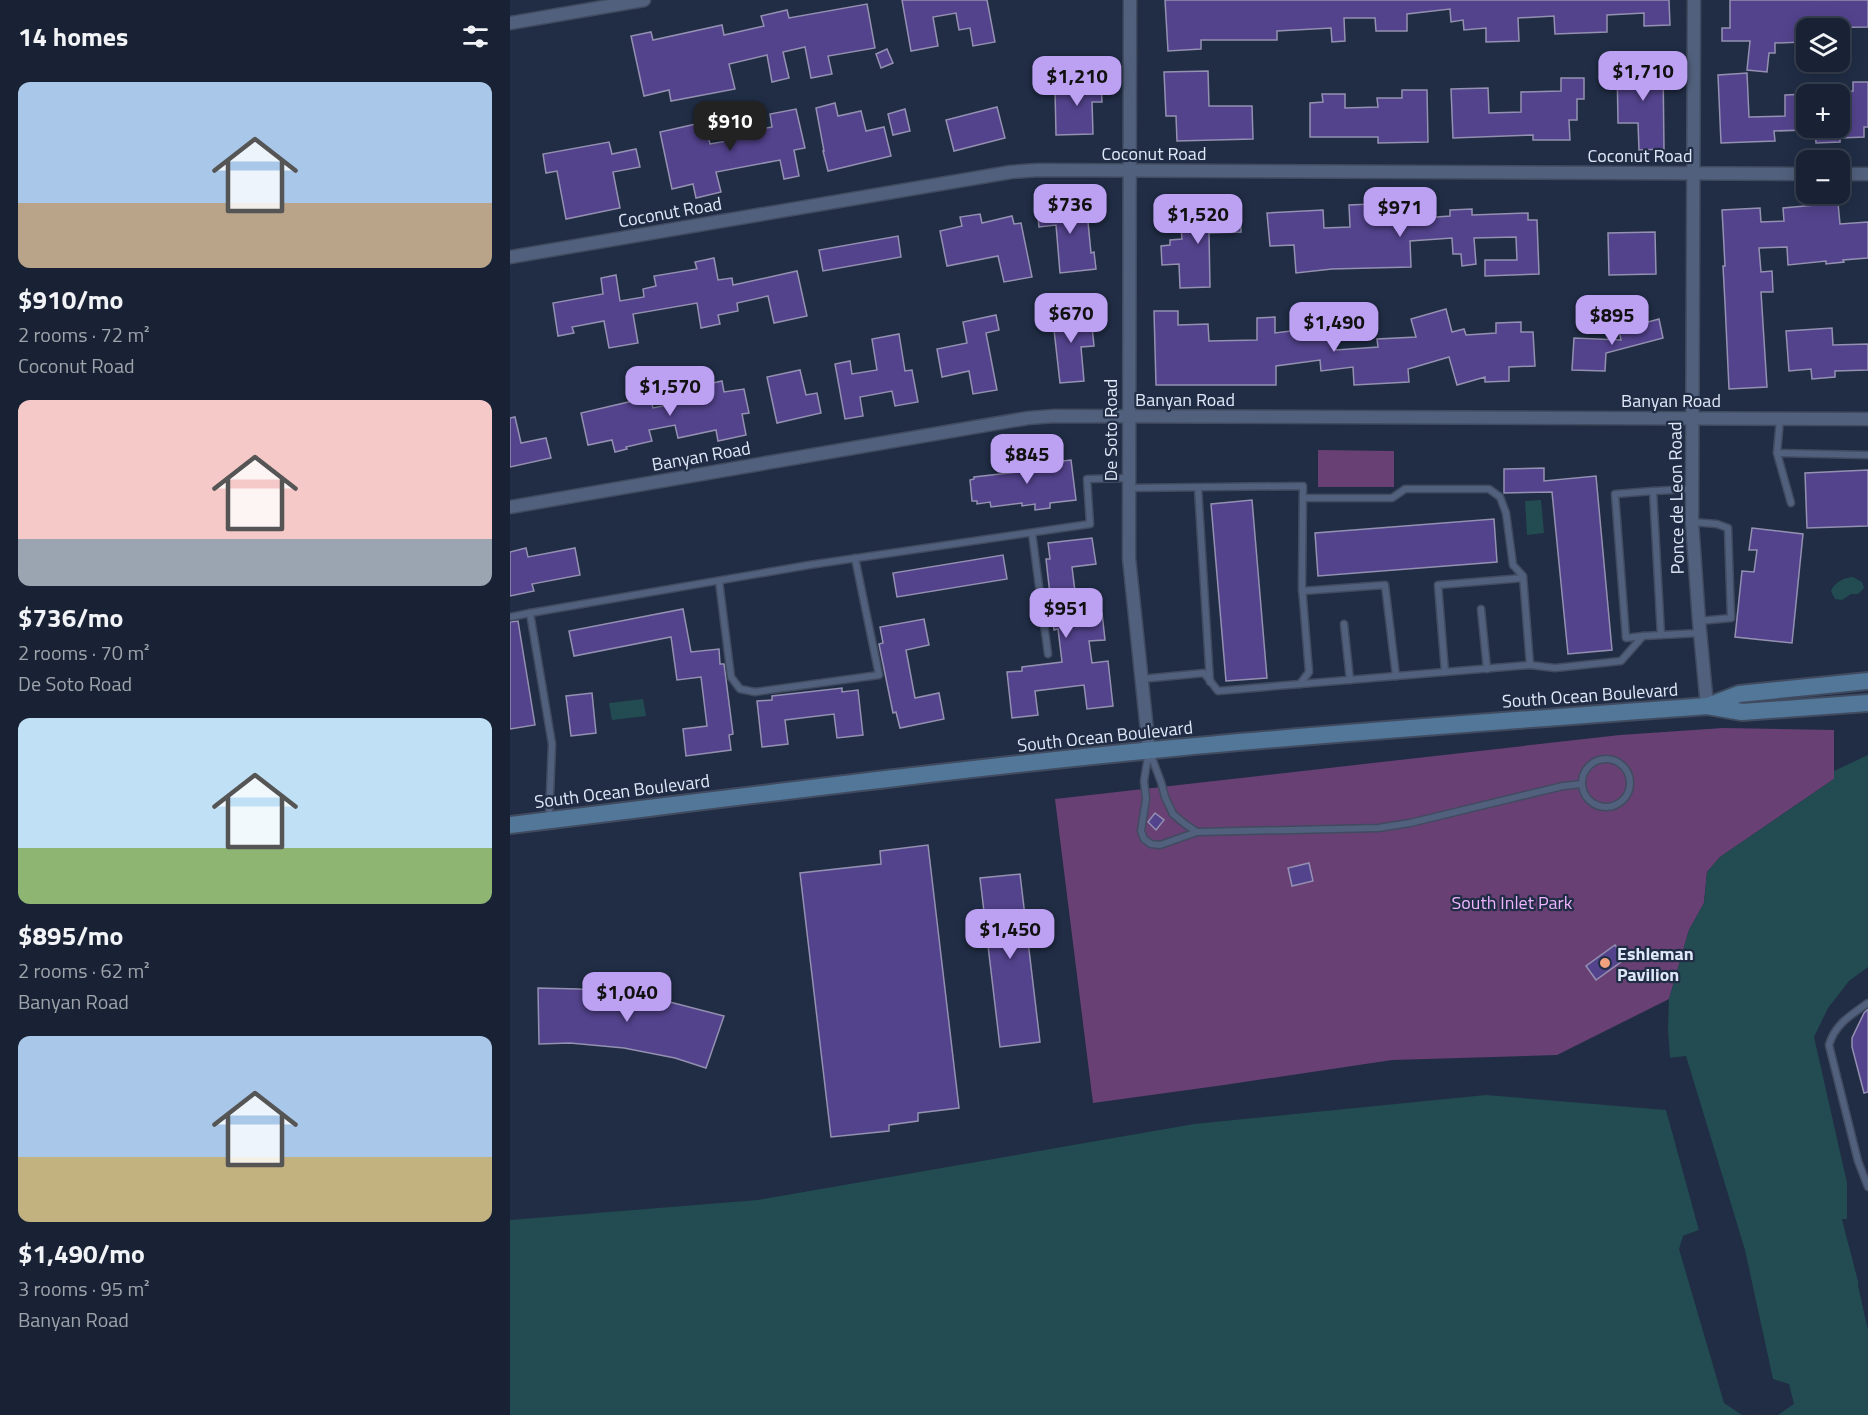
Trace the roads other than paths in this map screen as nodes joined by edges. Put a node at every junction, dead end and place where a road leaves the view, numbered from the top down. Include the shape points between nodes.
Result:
1 (644, 0) edge
2 (1130, 0) edge
3 (1694, 0) edge
4 (510, 23) edge
5 (1129, 171) junction
6 (1693, 173) junction
7 (1796, 174) edge
8 (1850, 174) edge
9 (1868, 174) edge
10 (510, 257) edge
11 (1128, 416) junction
12 (1692, 418) junction
13 (1780, 419) junction
14 (1868, 419) edge
15 (1777, 453) junction
16 (1868, 455) edge
17 (1128, 483) junction
18 (1198, 488) junction
19 (1692, 489) junction
20 (1653, 491) junction
21 (1303, 498) junction
22 (1791, 503) dead end
23 (510, 507) edge
24 (1692, 522) junction
25 (1032, 533) junction
26 (855, 558) junction
27 (1523, 578) junction
28 (719, 580) junction
29 (1302, 591) junction
30 (1481, 609) dead end
31 (530, 613) junction
32 (510, 617) edge
33 (1344, 624) dead end
34 (1699, 627) junction
35 (1660, 635) junction
36 (1643, 636) junction
37 (1048, 654) dead end
38 (1530, 665) junction
39 (1487, 669) junction
40 (1445, 672) junction
41 (1395, 676) junction
42 (1140, 679) junction
43 (1350, 680) junction
44 (1868, 681) edge
45 (1210, 682) junction
46 (1300, 684) junction
47 (1868, 704) edge
48 (1707, 706) junction
49 (1149, 750) junction
50 (1582, 784) junction
51 (549, 820) junction
52 (510, 825) edge
53 (1197, 832) junction
54 (1868, 1003) edge
55 (1868, 1183) edge

1 - 4 street
2 - 5 street, De Soto Road
3 - 6 street, Ponce de Leon Road
5 - 6 street, Coconut Road
5 - 10 street, Coconut Road via 1011,172
5 - 11 street, De Soto Road
6 - 7 street, Coconut Road
6 - 12 street, Ponce de Leon Road
8 - 9 street
11 - 12 street, Banyan Road
11 - 17 street, De Soto Road
11 - 23 street, Banyan Road via 1028,418
12 - 13 street, Banyan Road
12 - 19 street, Ponce de Leon Road
13 - 14 street, Banyan Road
13 - 15 lane
15 - 16 lane
15 - 22 lane
17 - 18 lane
17 - 25 lane via 1087,478 1090,525
17 - 42 street, De Soto Road via 1130,574
18 - 21 lane via 1303,486
18 - 45 lane
19 - 20 lane
19 - 24 street, Ponce de Leon Road
20 - 35 lane
20 - 36 lane via 1615,494 1626,638
21 - 27 lane via 1392,498 1405,489 1489,489 1500,497 1513,565
21 - 29 lane
24 - 34 street, Ponce de Leon Road
24 - 34 lane via 1728,528 1731,618
25 - 26 lane
25 - 37 lane
26 - 28 lane
26 - 28 lane via 879,675 755,693 740,688 731,677
27 - 38 lane
27 - 40 lane via 1438,585
28 - 31 lane
29 - 41 lane via 1385,585
29 - 46 lane via 1309,672
30 - 39 lane
31 - 32 lane
31 - 51 lane via 552,744
33 - 43 lane
34 - 35 lane
34 - 48 street, Ponce de Leon Road
35 - 36 lane
36 - 38 lane via 1621,661 1555,668
38 - 39 lane
39 - 40 lane
40 - 41 lane
41 - 43 lane
42 - 45 lane via 1204,673
42 - 49 street, De Soto Road
43 - 46 lane
44 - 48 main road, South Ocean Boulevard via 1739,694
45 - 46 lane via 1218,691
47 - 48 main road, South Ocean Boulevard via 1742,712
48 - 49 main road, South Ocean Boulevard
49 - 51 main road, South Ocean Boulevard
49 - 53 lane via 1173,814
49 - 53 lane via 1141,831 1144,839 1160,845
50 - 50 lane via 1590,802 1610,807 1626,797 1630,778 1619,762 1602,759 1587,767
50 - 53 lane via 1378,828
51 - 52 main road, South Ocean Boulevard
54 - 55 lane via 1838,1025 1829,1045 1858,1161

